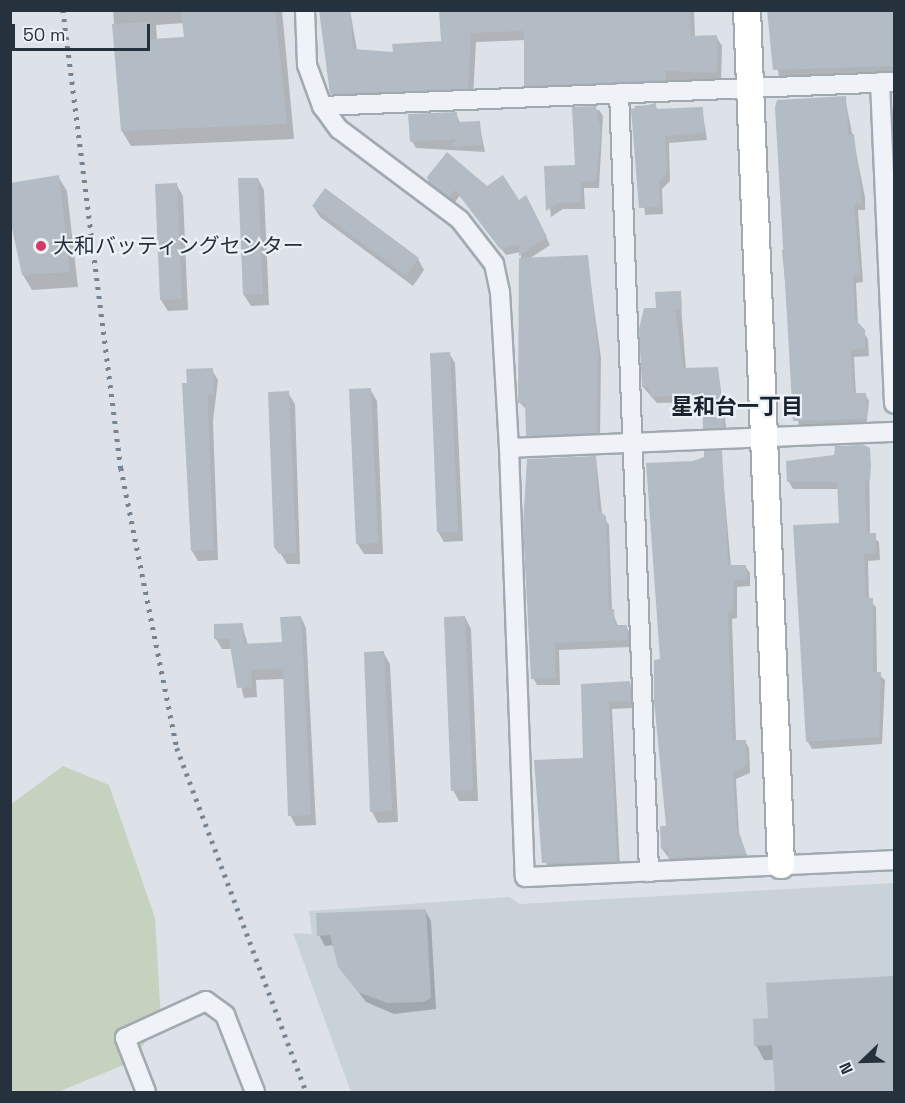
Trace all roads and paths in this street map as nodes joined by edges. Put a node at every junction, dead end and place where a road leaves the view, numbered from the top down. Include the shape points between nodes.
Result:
1 (305, 10) edge
2 (747, 10) edge
3 (887, 82) edge
4 (751, 87) junction
5 (619, 93) junction
6 (322, 106) junction
7 (894, 404) edge
8 (894, 432) edge
9 (766, 438) junction
10 (632, 443) junction
11 (508, 448) junction
12 (894, 860) edge
13 (781, 865) junction
14 (649, 872) junction
15 (146, 1092) edge
16 (255, 1092) edge

1 - 6 street via 307,65
2 - 4 street
3 - 4 street
3 - 7 street
4 - 5 street
4 - 9 street
5 - 6 street
5 - 10 street
6 - 11 street via 339,129 460,220 494,264 501,292
8 - 9 street
9 - 10 street
9 - 13 street
10 - 11 street
10 - 14 street
11 - 14 street via 525,877
12 - 13 street
13 - 14 street
15 - 16 street via 125,1038 206,1001 225,1015

